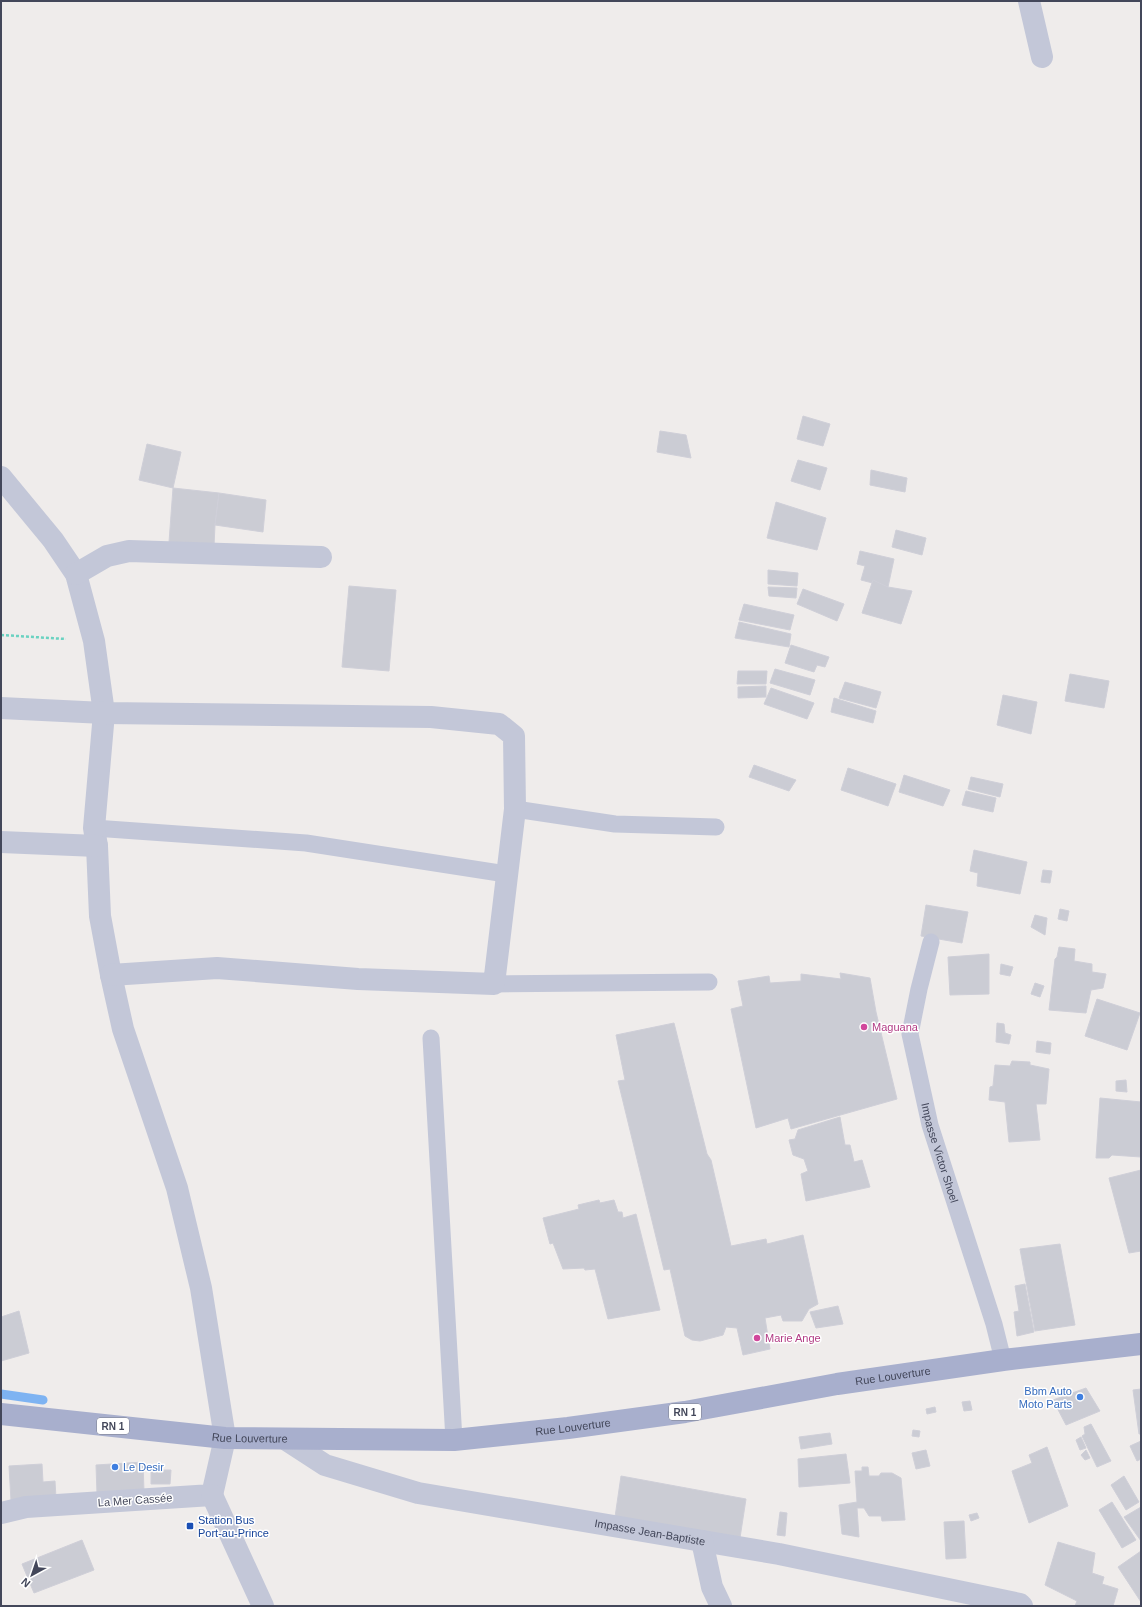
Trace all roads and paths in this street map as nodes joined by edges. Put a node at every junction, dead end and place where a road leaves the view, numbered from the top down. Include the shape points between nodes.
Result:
1 (1029, 1) edge
2 (1042, 57) dead end
3 (1, 477) edge
4 (321, 557) dead end
5 (76, 574) junction
6 (1, 635) edge
7 (94, 641) junction
8 (1, 708) edge
9 (104, 713) junction
10 (515, 809) junction
11 (716, 828) dead end
12 (95, 837) junction
13 (1, 842) edge
14 (506, 874) junction
15 (931, 942) dead end
16 (111, 975) junction
17 (709, 982) dead end
18 (494, 984) junction
19 (431, 1038) dead end
20 (1141, 1344) edge
21 (1003, 1360) junction
22 (1, 1414) edge
23 (225, 1438) junction
24 (285, 1439) junction
25 (454, 1440) junction
26 (212, 1495) junction
27 (1, 1513) edge
28 (702, 1541) junction
29 (1020, 1605) edge
30 (263, 1606) edge
31 (721, 1606) edge

1 - 2 street
3 - 5 street via 53,540
4 - 5 street via 129,552 107,556
5 - 7 street
6 - 7 path
7 - 9 street
8 - 9 street
9 - 10 street via 431,717 499,724 514,736
9 - 12 street
10 - 11 lane via 615,824
10 - 14 street
12 - 13 street
12 - 14 lane via 306,844
12 - 16 street via 100,916
14 - 18 street
15 - 21 lane, Impasse Victor Shoel via 910,1034 930,1125 994,1324
16 - 18 street via 217,968 358,979
16 - 23 street via 123,1029 177,1188 201,1288
17 - 18 lane
19 - 25 lane
20 - 21 main road, Rue Louverture / RN 1
21 - 25 main road, Rue Louverture / RN 1 via 836,1384 685,1412
22 - 23 main road, Rue Louverture / RN 1
23 - 24 main road, Rue Louverture / RN 1
23 - 26 street
24 - 25 main road, Rue Louverture / RN 1
24 - 28 street, Impasse Jean-Baptiste via 325,1465 418,1493
26 - 27 street, La Mer Cassée via 26,1507
26 - 30 street
28 - 29 street, Impasse Jean-Baptiste via 778,1554
28 - 31 street via 712,1587

